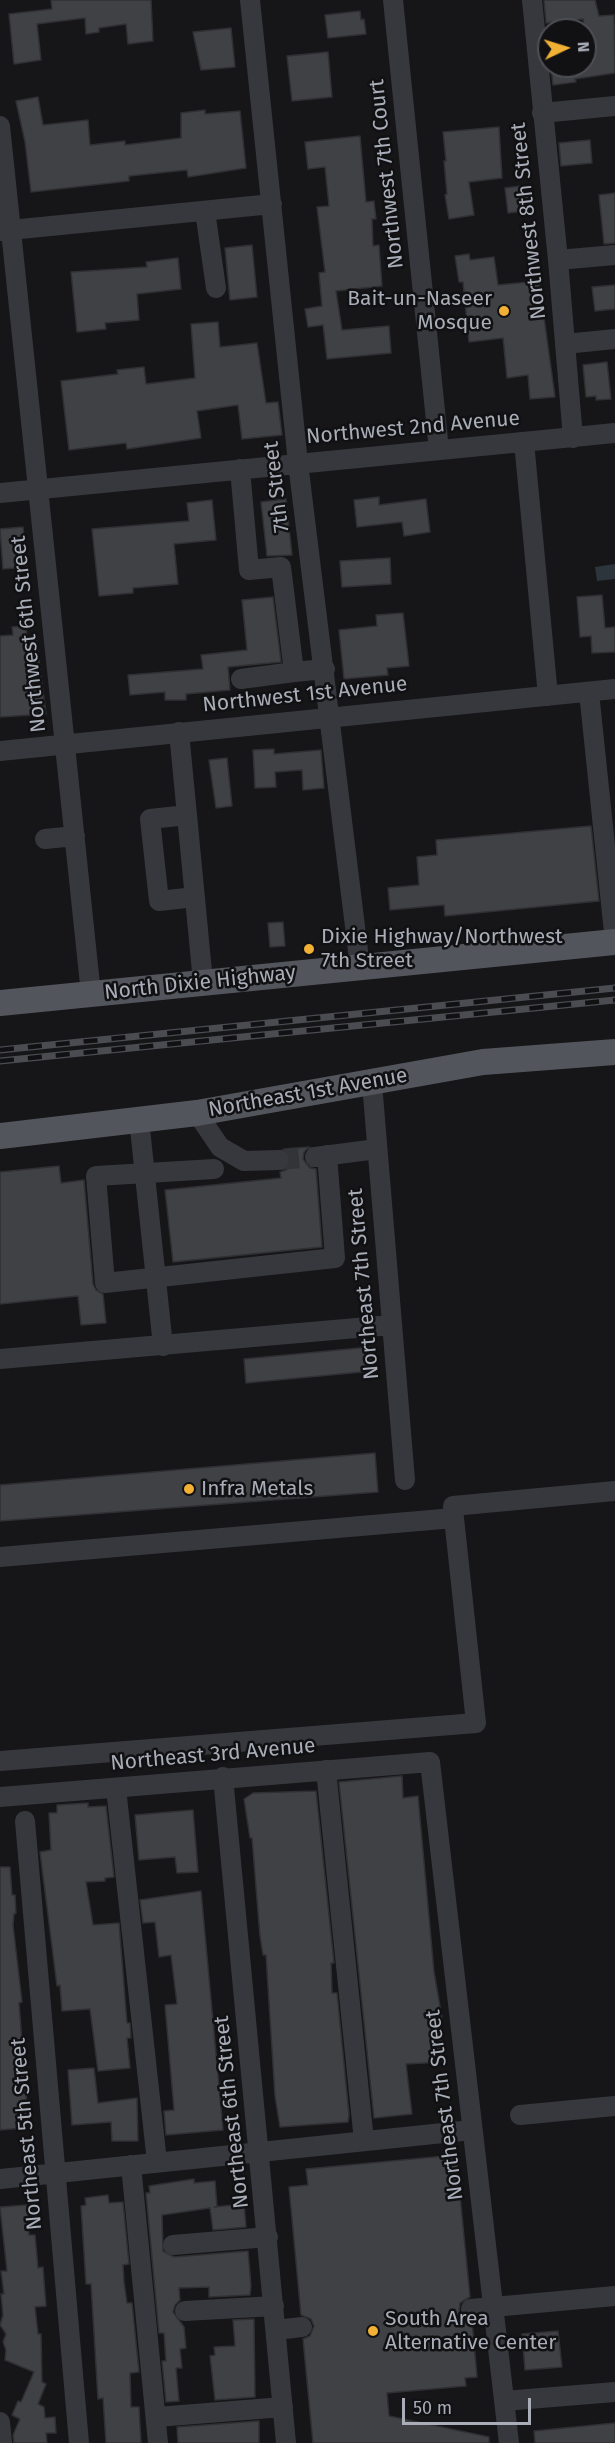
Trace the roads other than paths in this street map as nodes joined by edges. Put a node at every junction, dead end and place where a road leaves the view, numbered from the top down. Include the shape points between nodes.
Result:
1 (250, 0) edge
2 (393, 0) edge
3 (532, 0) edge
4 (615, 106) edge
5 (542, 113) junction
6 (0, 126) edge
7 (272, 204) junction
8 (206, 211) junction
9 (6, 230) edge
10 (615, 255) edge
11 (558, 260) junction
12 (216, 288) dead end
13 (615, 339) edge
14 (565, 344) junction
15 (615, 433) edge
16 (573, 438) junction
17 (524, 442) junction
18 (439, 450) junction
19 (298, 463) junction
20 (240, 469) junction
21 (38, 489) junction
22 (0, 493) edge
23 (311, 564) junction
24 (281, 567) junction
25 (325, 669) junction
26 (294, 672) junction
27 (241, 679) dead end
28 (615, 689) edge
29 (589, 692) junction
30 (548, 696) junction
31 (331, 716) junction
32 (178, 732) junction
33 (65, 744) junction
34 (0, 751) edge
35 (187, 815) junction
36 (75, 836) junction
37 (45, 839) dead end
38 (195, 897) junction
39 (615, 942) edge
40 (360, 968) junction
41 (203, 982) junction
42 (91, 994) junction
43 (0, 1004) edge
44 (615, 1052) edge
45 (372, 1083) junction
46 (197, 1113) junction
47 (139, 1119) junction
48 (0, 1136) edge
49 (377, 1149) junction
50 (279, 1160) tunnel mouth
51 (214, 1169) dead end
52 (144, 1172) junction
53 (154, 1278) junction
54 (391, 1325) junction
55 (163, 1346) junction
56 (0, 1359) edge
57 (405, 1480) dead end
58 (615, 1491) edge
59 (454, 1518) junction
60 (0, 1557) edge
61 (0, 1761) edge
62 (430, 1762) joint
63 (326, 1770) junction
64 (222, 1778) junction
65 (116, 1788) junction
66 (0, 1797) edge
67 (25, 1821) dead end
68 (615, 2106) edge
69 (520, 2115) dead end
70 (472, 2130) junction
71 (364, 2141) junction
72 (260, 2152) junction
73 (157, 2162) junction
74 (130, 2165) junction
75 (54, 2173) junction
76 (0, 2179) edge
77 (268, 2237) junction
78 (173, 2245) dead end
79 (615, 2296) edge
80 (274, 2306) junction
81 (493, 2307) junction
82 (471, 2309) dead end
83 (185, 2311) dead end
84 (302, 2327) dead end
85 (276, 2330) junction
86 (615, 2392) edge
87 (504, 2401) junction
88 (283, 2407) junction
89 (157, 2417) junction
90 (0, 2422) edge
91 (2, 2443) edge
92 (79, 2443) edge
93 (158, 2443) edge
94 (286, 2443) edge
95 (509, 2443) edge

1 - 7 street, 7th Street
2 - 18 street, Northwest 7th Court
3 - 5 street, Northwest 8th Street
4 - 5 street
5 - 11 street, Northwest 8th Street
6 - 9 street, Northwest 6th Street
7 - 8 street
7 - 19 street, 7th Street
8 - 9 street
8 - 12 street
9 - 21 street, Northwest 6th Street
10 - 11 street
11 - 14 street, Northwest 8th Street
13 - 14 street
14 - 16 street, Northwest 8th Street
15 - 16 street, Northwest 2nd Avenue
16 - 17 street, Northwest 2nd Avenue
17 - 18 street, Northwest 2nd Avenue
17 - 30 street
18 - 19 street, Northwest 2nd Avenue
19 - 20 street, Northwest 2nd Avenue
19 - 23 street, 7th Street
20 - 21 street, Northwest 2nd Avenue
20 - 24 street via 249,570
21 - 22 street, Northwest 2nd Avenue
21 - 33 street, Northwest 6th Street
23 - 24 street
23 - 25 street, 7th Street
24 - 26 street
25 - 26 street
25 - 31 street, 7th Street
26 - 27 street
28 - 29 street, Northwest 1st Avenue
29 - 30 street, Northwest 1st Avenue
29 - 39 street
30 - 31 street, Northwest 1st Avenue
31 - 32 street, Northwest 1st Avenue
31 - 40 street, 7th Street
32 - 33 street, Northwest 1st Avenue
32 - 35 street
33 - 34 street, Northwest 1st Avenue
33 - 36 street, Northwest 6th Street
35 - 38 street
35 - 38 street via 150,819 159,901
36 - 37 street
36 - 42 street, Northwest 6th Street
38 - 41 street
39 - 40 main road, North Dixie Highway
40 - 41 main road, North Dixie Highway
41 - 42 main road, North Dixie Highway
42 - 43 main road, North Dixie Highway
44 - 45 main road, Northeast 1st Avenue via 483,1062
45 - 46 main road, Northeast 1st Avenue
45 - 49 street, Northeast 7th Street
46 - 47 main road, Northeast 1st Avenue
46 - 50 street via 219,1147 244,1161
47 - 48 main road, Northeast 1st Avenue
47 - 52 street
49 - 53 street via 321,1156 335,1258
49 - 54 street, Northeast 7th Street
51 - 52 street
52 - 53 street
52 - 53 street via 96,1176 105,1283
53 - 55 street
54 - 55 street
54 - 57 street, Northeast 7th Street
55 - 56 street
58 - 59 street via 453,1506
59 - 60 street
59 - 61 street via 476,1723
62 - 63 street, Northeast 3rd Avenue
62 - 70 street, Northeast 7th Street
63 - 64 street, Northeast 3rd Avenue
63 - 71 street
64 - 65 street, Northeast 3rd Avenue
64 - 72 street, Northeast 6th Street
65 - 66 street, Northeast 3rd Avenue
65 - 73 street
67 - 75 street, Northeast 5th Street
68 - 69 street
70 - 71 street
70 - 81 street, Northeast 7th Street
71 - 72 street
72 - 73 street
72 - 77 street, Northeast 6th Street
73 - 74 street
74 - 75 street
74 - 89 street
75 - 76 street
75 - 92 street, Northeast 5th Street
77 - 78 street
77 - 80 street, Northeast 6th Street
79 - 81 street
80 - 83 street
80 - 85 street, Northeast 6th Street
81 - 82 street
81 - 87 street, Northeast 7th Street
84 - 85 street
85 - 88 street, Northeast 6th Street
86 - 87 street
87 - 95 street, Northeast 7th Street
88 - 89 street
88 - 94 street, Northeast 6th Street
89 - 93 street
90 - 91 street

